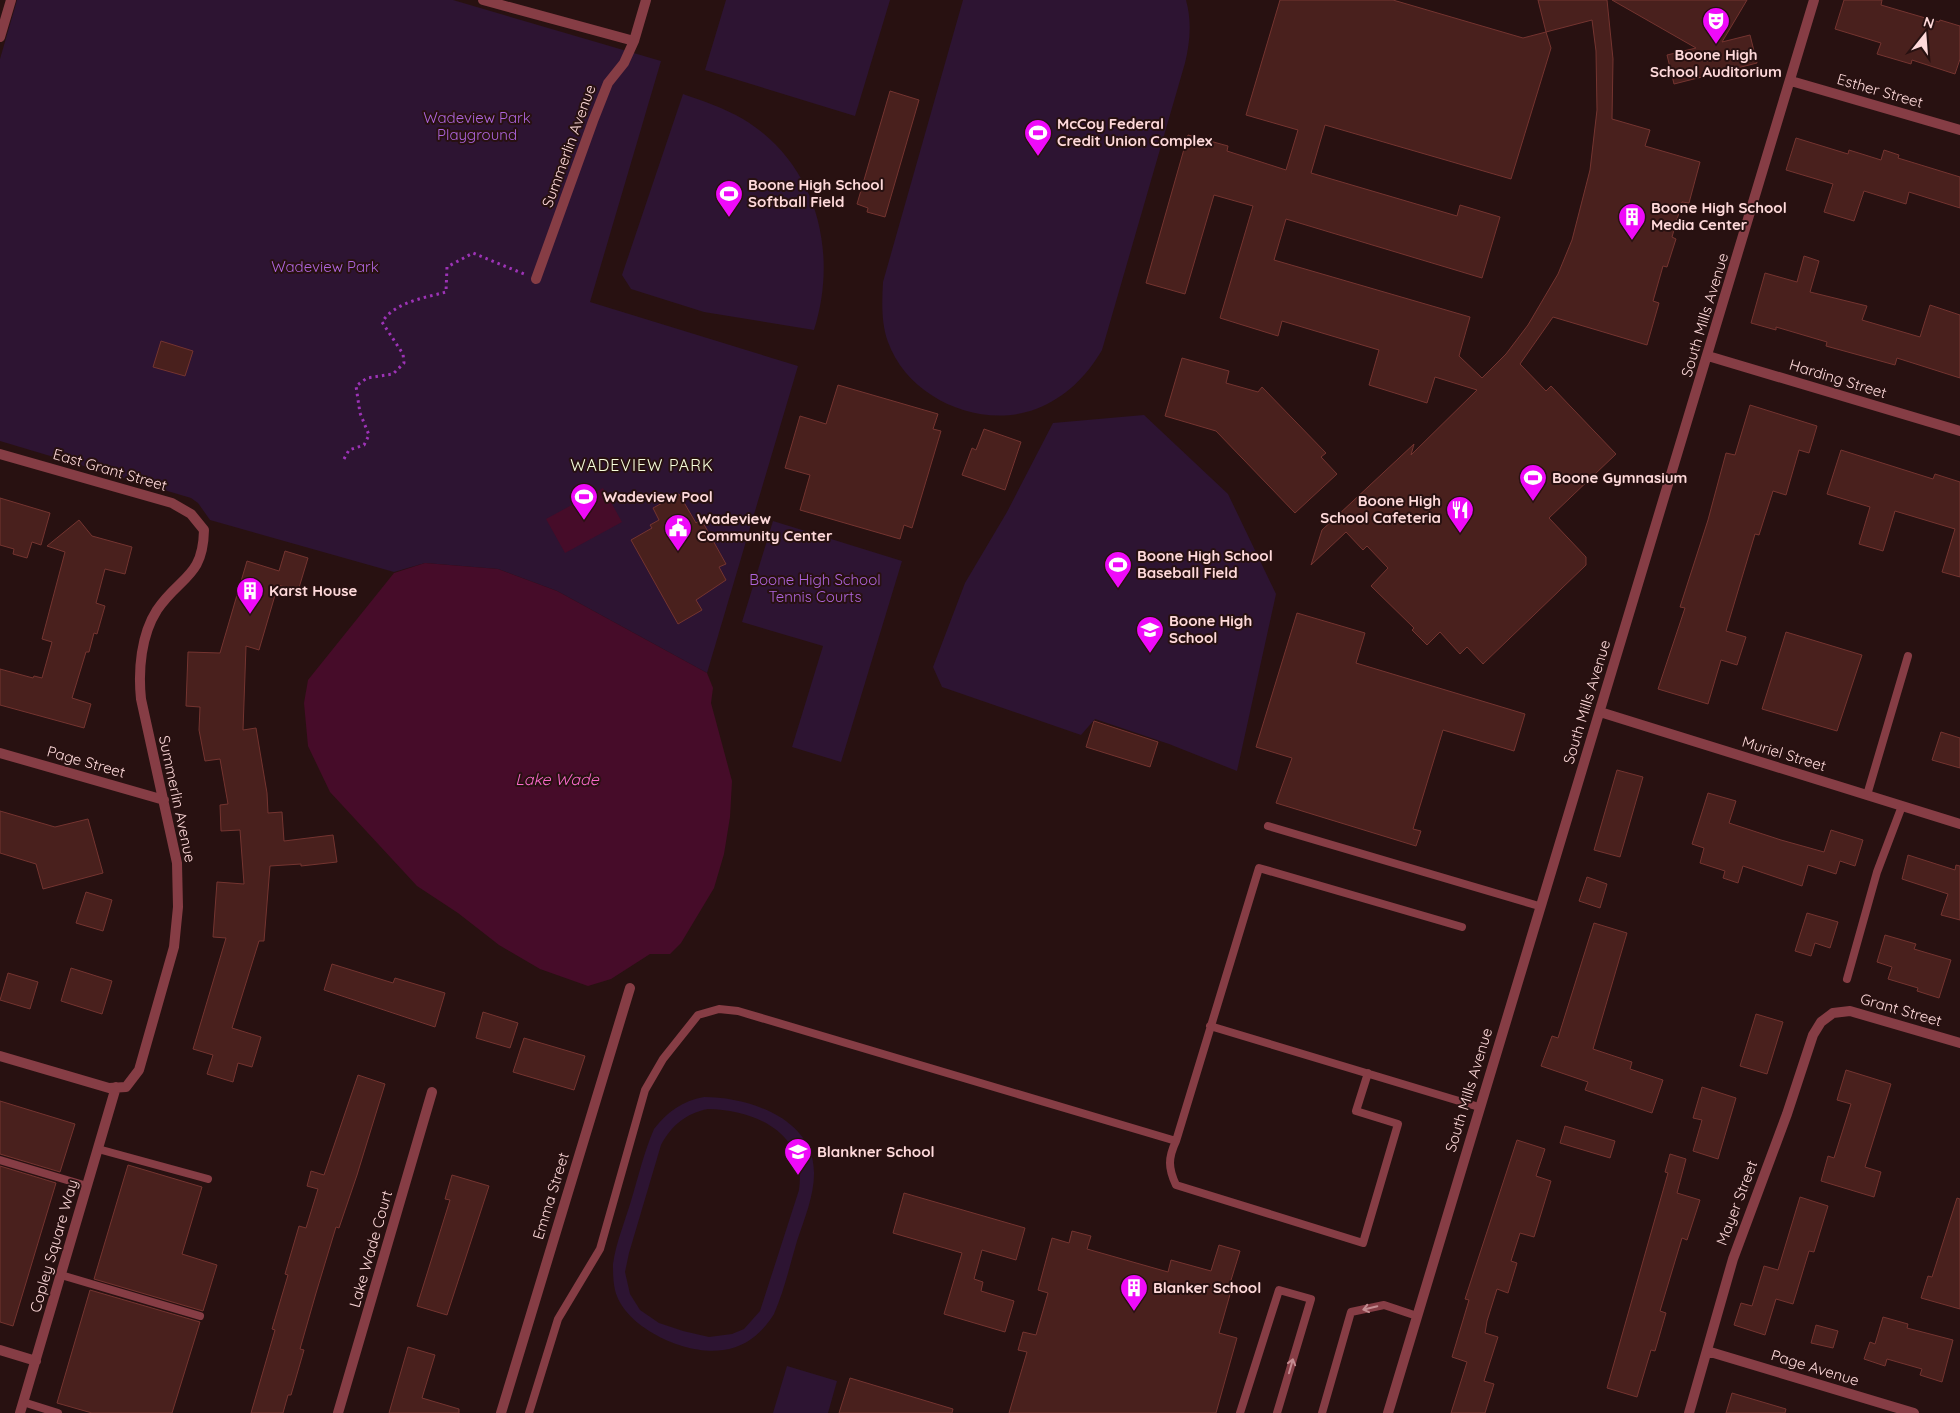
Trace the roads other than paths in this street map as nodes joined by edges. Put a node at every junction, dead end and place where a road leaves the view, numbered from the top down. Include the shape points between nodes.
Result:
1 (11, 0) edge
2 (483, 0) edge
3 (646, 0) edge
4 (1814, 0) edge
5 (505, 3) edge
6 (0, 37) edge
7 (634, 41) junction
8 (1791, 81) junction
9 (1960, 130) edge
10 (536, 278) road end
11 (1708, 356) junction
12 (1960, 431) edge
13 (0, 454) edge
14 (204, 530) joint
15 (1908, 656) dead end
16 (1600, 712) junction
17 (0, 753) edge
18 (1867, 795) junction
19 (164, 800) junction
20 (1902, 806) junction
21 (1960, 824) edge
22 (1268, 826) dead end
23 (1540, 906) junction
24 (1462, 927) dead end
25 (1847, 979) dead end
26 (630, 988) dead end
27 (1833, 1013) joint
28 (1210, 1026) junction
29 (1960, 1043) edge
30 (0, 1056) edge
31 (1368, 1073) junction
32 (121, 1087) junction
33 (432, 1092) dead end
34 (1479, 1107) junction
35 (1176, 1142) junction
36 (98, 1149) junction
37 (0, 1160) edge
38 (208, 1179) dead end
39 (87, 1186) junction
40 (61, 1275) junction
41 (200, 1316) dead end
42 (1417, 1316) junction
43 (0, 1350) edge
44 (1707, 1351) junction
45 (36, 1361) junction
46 (23, 1402) junction
47 (20, 1413) edge
48 (58, 1413) edge
49 (338, 1413) edge
50 (502, 1413) edge
51 (529, 1413) edge
52 (1240, 1413) edge
53 (1278, 1413) edge
54 (1322, 1413) edge
55 (1388, 1413) edge
56 (1689, 1413) edge
57 (1914, 1413) edge

1 - 6 street
2 - 5 street
3 - 7 street, Summerlin Avenue
4 - 8 street, South Mills Avenue
5 - 7 street
7 - 10 street, Summerlin Avenue via 624,63 608,83
8 - 9 street, Esther Street
8 - 11 street, South Mills Avenue
11 - 12 street, Harding Street
11 - 16 street, South Mills Avenue
13 - 14 street, East Grant Street via 172,503 191,514
14 - 19 street, Summerlin Avenue via 204,549 199,562 158,610 142,651 141,699
15 - 18 lane
16 - 18 street, Muriel Street
16 - 23 street, South Mills Avenue
17 - 19 street, Page Street
18 - 20 street, Muriel Street
19 - 32 street, Summerlin Avenue via 176,863 178,908 174,948 139,1070
20 - 21 street, Muriel Street
20 - 25 lane via 1878,872
22 - 23 lane
23 - 34 street, South Mills Avenue
24 - 28 lane via 1259,868
26 - 50 street, Emma Street
27 - 29 street, Grant Street via 1850,1011
27 - 44 street, Mayer Street via 1821,1022 1813,1035 1732,1259
28 - 31 lane
28 - 35 lane
30 - 32 street via 109,1088
31 - 34 lane
31 - 35 lane via 1356,1111 1398,1124 1363,1244 1176,1185 1168,1162
32 - 36 street, Copley Square Way
33 - 49 street, Lake Wade Court
34 - 42 street, South Mills Avenue
35 - 51 lane via 738,1012 719,1009 698,1015 663,1059 645,1090 600,1249 558,1319
36 - 38 lane
36 - 39 street, Copley Square Way
37 - 39 lane
39 - 40 street, Copley Square Way
40 - 41 lane
40 - 45 street, Copley Square Way
42 -> 54 lane via 1384,1305 1351,1312
42 - 55 street, South Mills Avenue
43 - 45 street
44 - 56 street, Mayer Street
44 - 57 street, Page Avenue
45 - 46 street, Copley Square Way
46 - 47 street, Copley Square Way
46 - 48 lane
53 -> 52 lane via 1311,1299 1279,1290

